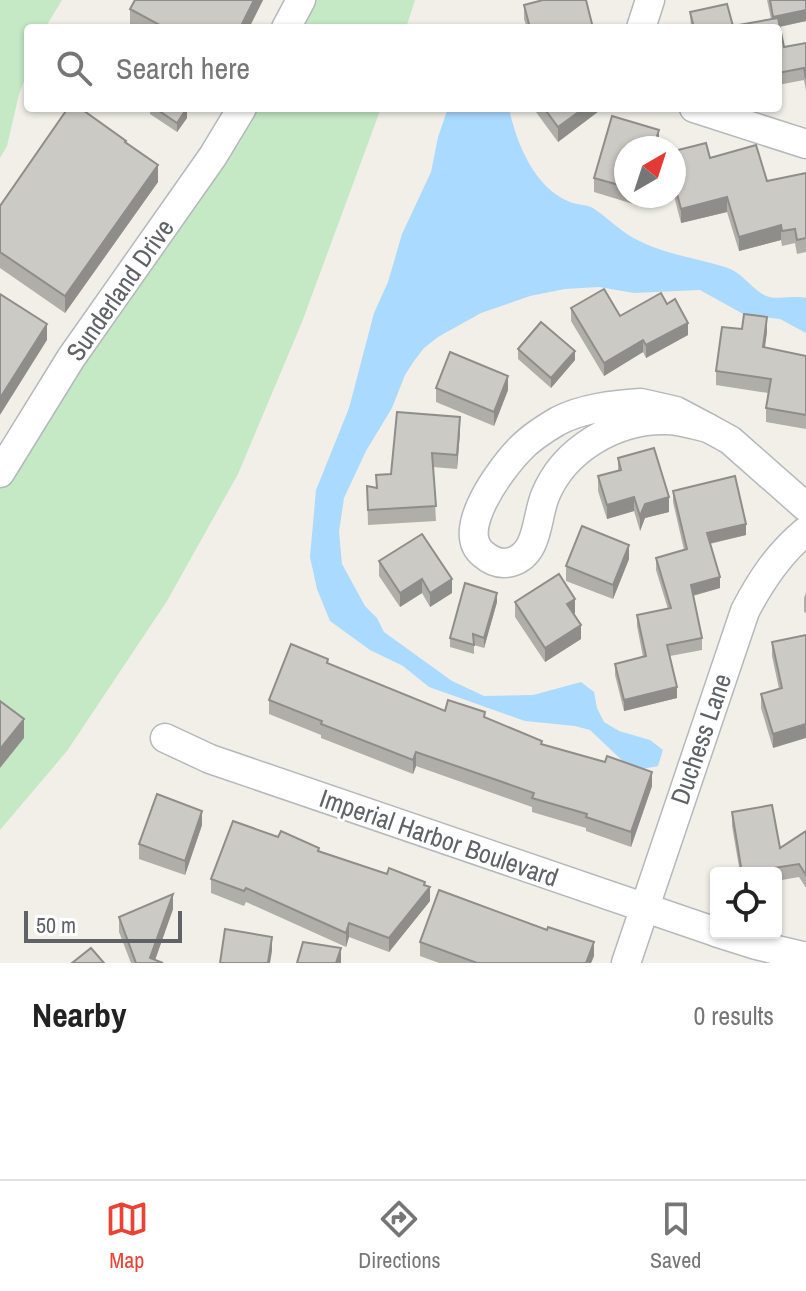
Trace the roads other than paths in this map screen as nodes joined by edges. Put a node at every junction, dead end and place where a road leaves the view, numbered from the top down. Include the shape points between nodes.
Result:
1 (301, 0) edge
2 (650, 0) edge
3 (288, 24) edge
4 (642, 24) edge
5 (240, 112) edge
6 (706, 112) edge
7 (806, 144) edge
8 (708, 428) junction
9 (0, 473) edge
10 (806, 507) edge
11 (806, 531) edge
12 (165, 738) dead end
13 (645, 909) junction
14 (710, 931) edge
15 (736, 939) edge
16 (806, 957) edge
17 (626, 963) edge

1 - 3 street
2 - 4 street
5 - 9 street, Sunderland Drive via 71,358
6 - 7 street
8 - 8 street via 676,411 641,403 604,406 560,420 521,447 491,484 473,527 478,551 505,564 519,559 532,545 556,472 587,443 625,426 667,420
8 - 10 street via 730,440
11 - 13 street, Duchess Lane via 776,560 745,611
12 - 13 street, Imperial Harbor Boulevard via 210,759
13 - 14 street, Imperial Harbor Boulevard
13 - 17 street, Duchess Lane
15 - 16 street, Imperial Harbor Boulevard

